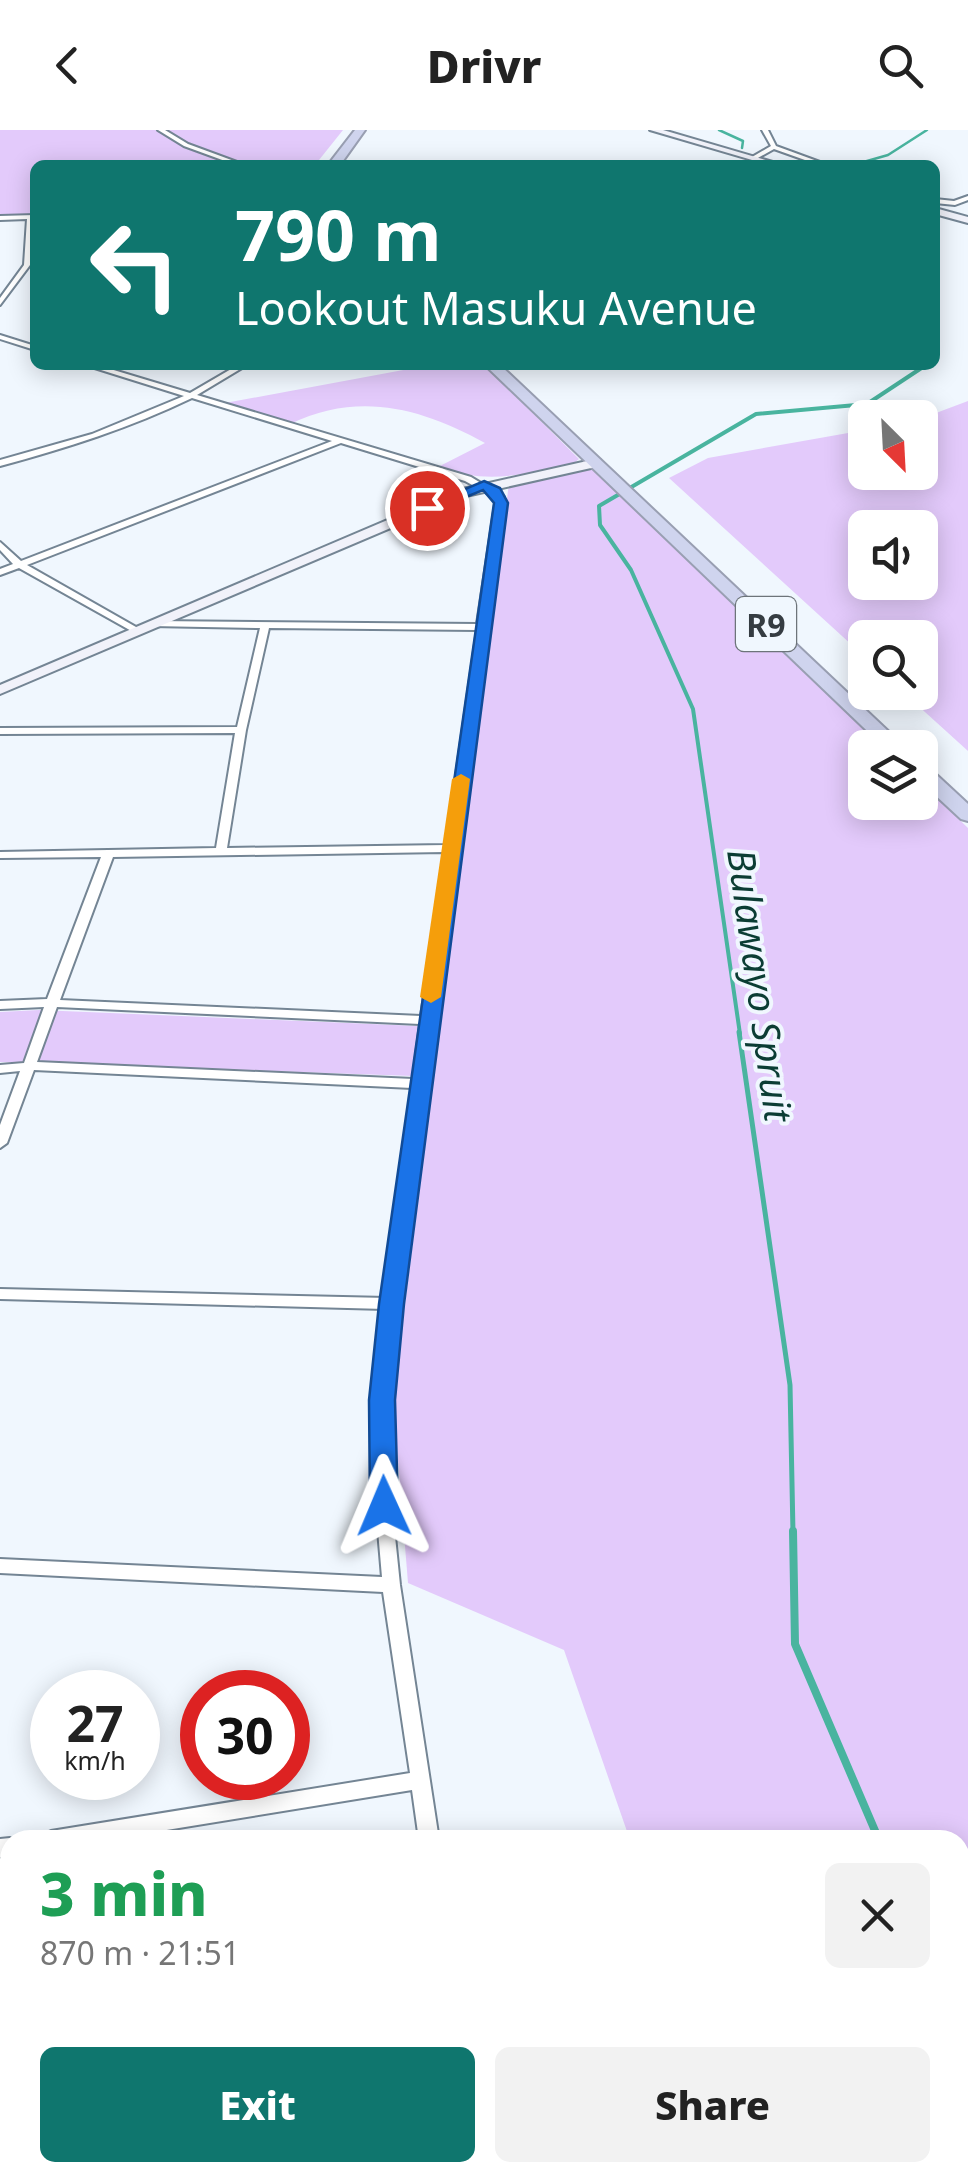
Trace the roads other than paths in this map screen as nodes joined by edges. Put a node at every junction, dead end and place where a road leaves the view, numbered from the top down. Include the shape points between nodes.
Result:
1 (160, 130) edge
2 (348, 130) edge
3 (360, 130) edge
4 (654, 130) edge
5 (765, 130) edge
6 (774, 147) junction
7 (754, 158) junction
8 (228, 160) edge
9 (326, 160) edge
10 (338, 160) edge
11 (761, 160) edge
12 (812, 160) edge
13 (968, 198) edge
14 (940, 201) edge
15 (940, 212) edge
16 (30, 217) edge
17 (0, 218) edge
18 (968, 220) edge
19 (30, 236) edge
20 (0, 303) edge
21 (0, 337) edge
22 (30, 346) edge
23 (106, 370) edge
24 (236, 370) edge
25 (497, 370) edge
26 (194, 396) junction
27 (339, 441) junction
28 (0, 463) edge
29 (596, 463) junction
30 (484, 485) junction
31 (0, 544) edge
32 (20, 564) junction
33 (3, 570) edge
34 (154, 624) junction
35 (266, 626) junction
36 (482, 628) junction
37 (138, 631) junction
38 (0, 690) edge
39 (241, 730) junction
40 (877, 730) edge
41 (0, 732) edge
42 (938, 787) edge
43 (968, 815) edge
44 (452, 848) junction
45 (220, 853) junction
46 (108, 854) junction
47 (0, 855) edge
48 (50, 1004) junction
49 (0, 1005) edge
50 (427, 1020) junction
51 (32, 1066) junction
52 (0, 1070) edge
53 (421, 1084) junction
54 (0, 1143) edge
55 (0, 1294) edge
56 (391, 1304) junction
57 (0, 1566) edge
58 (391, 1586) junction
59 (419, 1780) junction
60 (112, 1830) edge
61 (428, 1830) edge

1 - 8 street
2 - 9 highway
3 - 10 highway
4 - 7 street
5 - 6 street
6 - 7 street
6 - 12 street
7 - 11 street
13 - 14 street
15 - 18 street
16 - 17 street
19 - 20 street via 27,265
21 - 22 street
23 - 26 street
24 - 26 street
25 - 29 highway, R9
26 - 27 street
26 - 28 street
27 - 30 street
27 - 32 street
29 - 30 street
29 - 40 highway, R9
30 - 34 street
30 - 36 street via 501,503
31 - 32 street
32 - 33 street
32 - 37 street
34 - 35 street
34 - 37 street
35 - 36 street
35 - 39 street
36 - 44 street
37 - 38 street
39 - 41 street
39 - 45 street
42 - 43 highway
44 - 45 street
44 - 50 street
45 - 46 street
46 - 47 street
46 - 48 street
48 - 49 street
48 - 50 street
48 - 51 street
50 - 53 street
51 - 52 street
51 - 53 street
51 - 54 street
53 - 56 street
55 - 56 street
56 - 58 street via 382,1400
57 - 58 street
58 - 59 street
59 - 60 street
59 - 61 street

